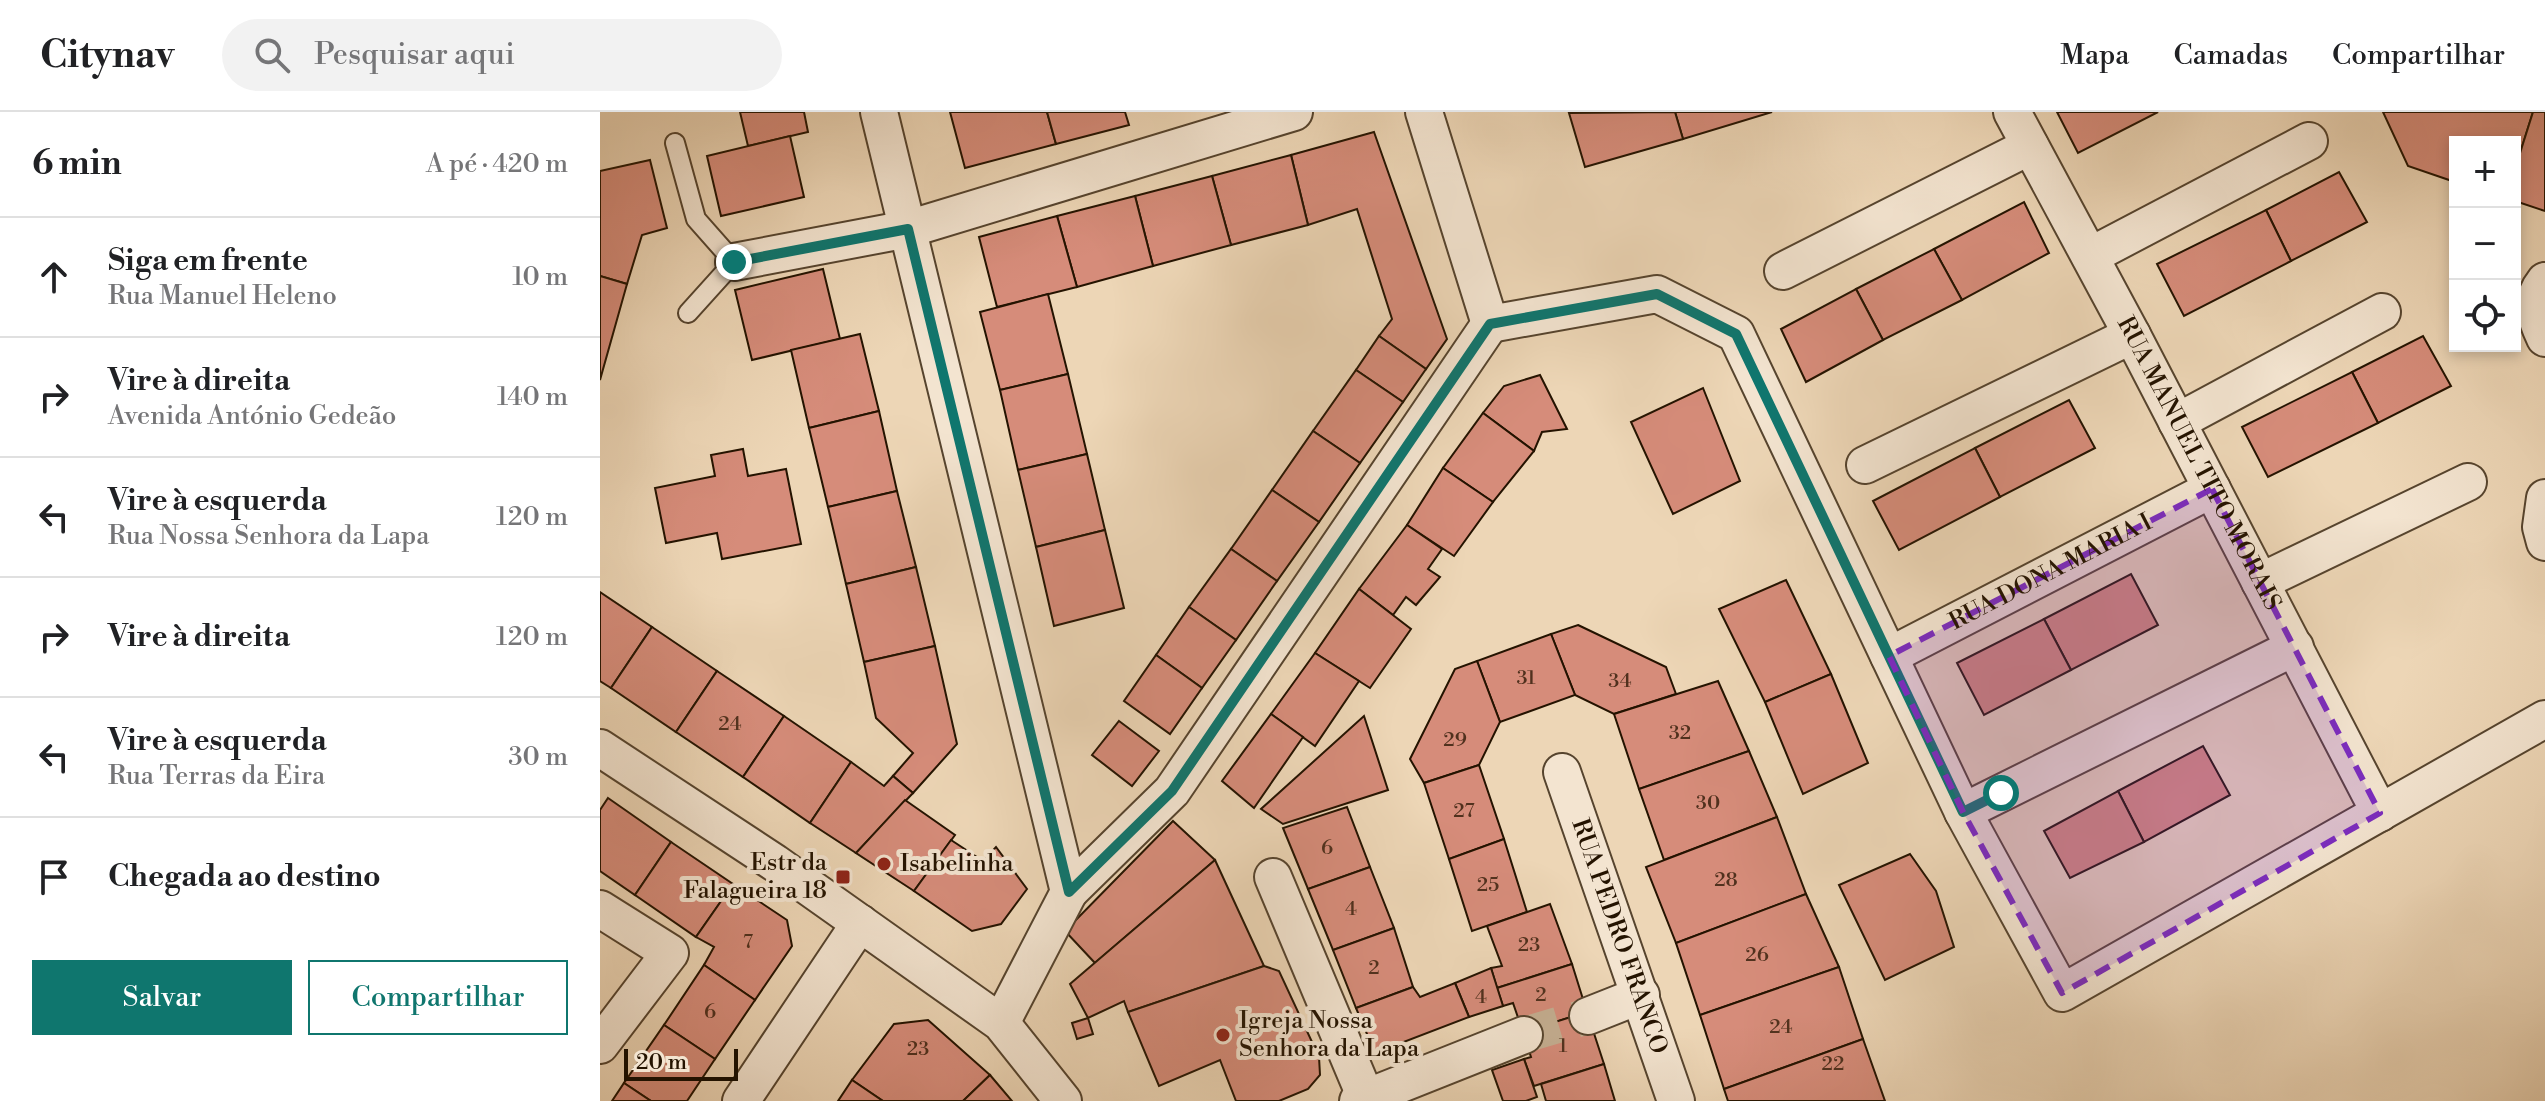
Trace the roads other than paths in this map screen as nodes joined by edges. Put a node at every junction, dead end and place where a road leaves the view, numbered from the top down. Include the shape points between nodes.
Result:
1 (879, 112) edge
2 (1294, 112) edge
3 (1424, 112) edge
4 (1242, 120) edge
5 (2018, 122) edge
6 (2309, 141) dead end
7 (675, 143) dead end
8 (908, 229) junction
9 (2090, 256) junction
10 (734, 262) junction
11 (1783, 271) dead end
12 (2545, 281) edge
13 (2382, 312) dead end
14 (688, 313) dead end
15 (1490, 324) junction
16 (2132, 335) junction
17 (2545, 338) edge
18 (2177, 422) junction
19 (1865, 465) dead end
20 (2468, 482) dead end
21 (2212, 489) junction
22 (2545, 498) edge
23 (2545, 542) edge
24 (2260, 582) junction
25 (2295, 647) junction
26 (1889, 656) junction
27 (2545, 719) edge
28 (600, 748) edge
29 (1562, 772) dead end
30 (1963, 812) junction
31 (2380, 813) junction
32 (1273, 877) dead end
33 (1069, 892) junction
34 (600, 909) edge
35 (860, 923) junction
36 (1641, 995) junction
37 (1588, 1016) tunnel mouth
38 (1001, 1023) junction
39 (1524, 1035) tunnel mouth
40 (600, 1045) edge
41 (1362, 1099) edge
42 (741, 1101) edge
43 (1063, 1101) edge
44 (1676, 1101) edge

1 - 8 street
2 - 4 street
3 - 15 street
4 - 8 street
5 - 9 street, RUA MANUEL TITO MORAIS
5 - 11 street
6 - 9 street
7 - 10 lane via 696,219
8 - 10 street
8 - 33 street
9 - 16 street, RUA MANUEL TITO MORAIS
10 - 14 lane
12 - 17 street via 2534,303 2534,317
13 - 18 street
15 - 26 street via 1657,294 1736,334
15 - 33 street via 1172,791
16 - 18 street, RUA MANUEL TITO MORAIS
16 - 19 street
18 - 21 street, RUA MANUEL TITO MORAIS
20 - 24 street
21 - 24 street, RUA MANUEL TITO MORAIS
21 - 26 street, RUA DONA MARIA I
22 - 23 street
24 - 25 street, RUA MANUEL TITO MORAIS
25 - 30 street
25 - 31 street, RUA MANUEL TITO MORAIS
26 - 30 street
27 - 31 street
28 - 35 street
29 - 36 street, RUA PEDRO FRANCO
30 - 31 street via 2062,993
32 - 41 street
33 - 38 street
34 - 40 street via 670,953
35 - 38 street
35 - 42 street
36 - 37 street
36 - 44 street, RUA PEDRO FRANCO
38 - 43 street
39 - 41 street

